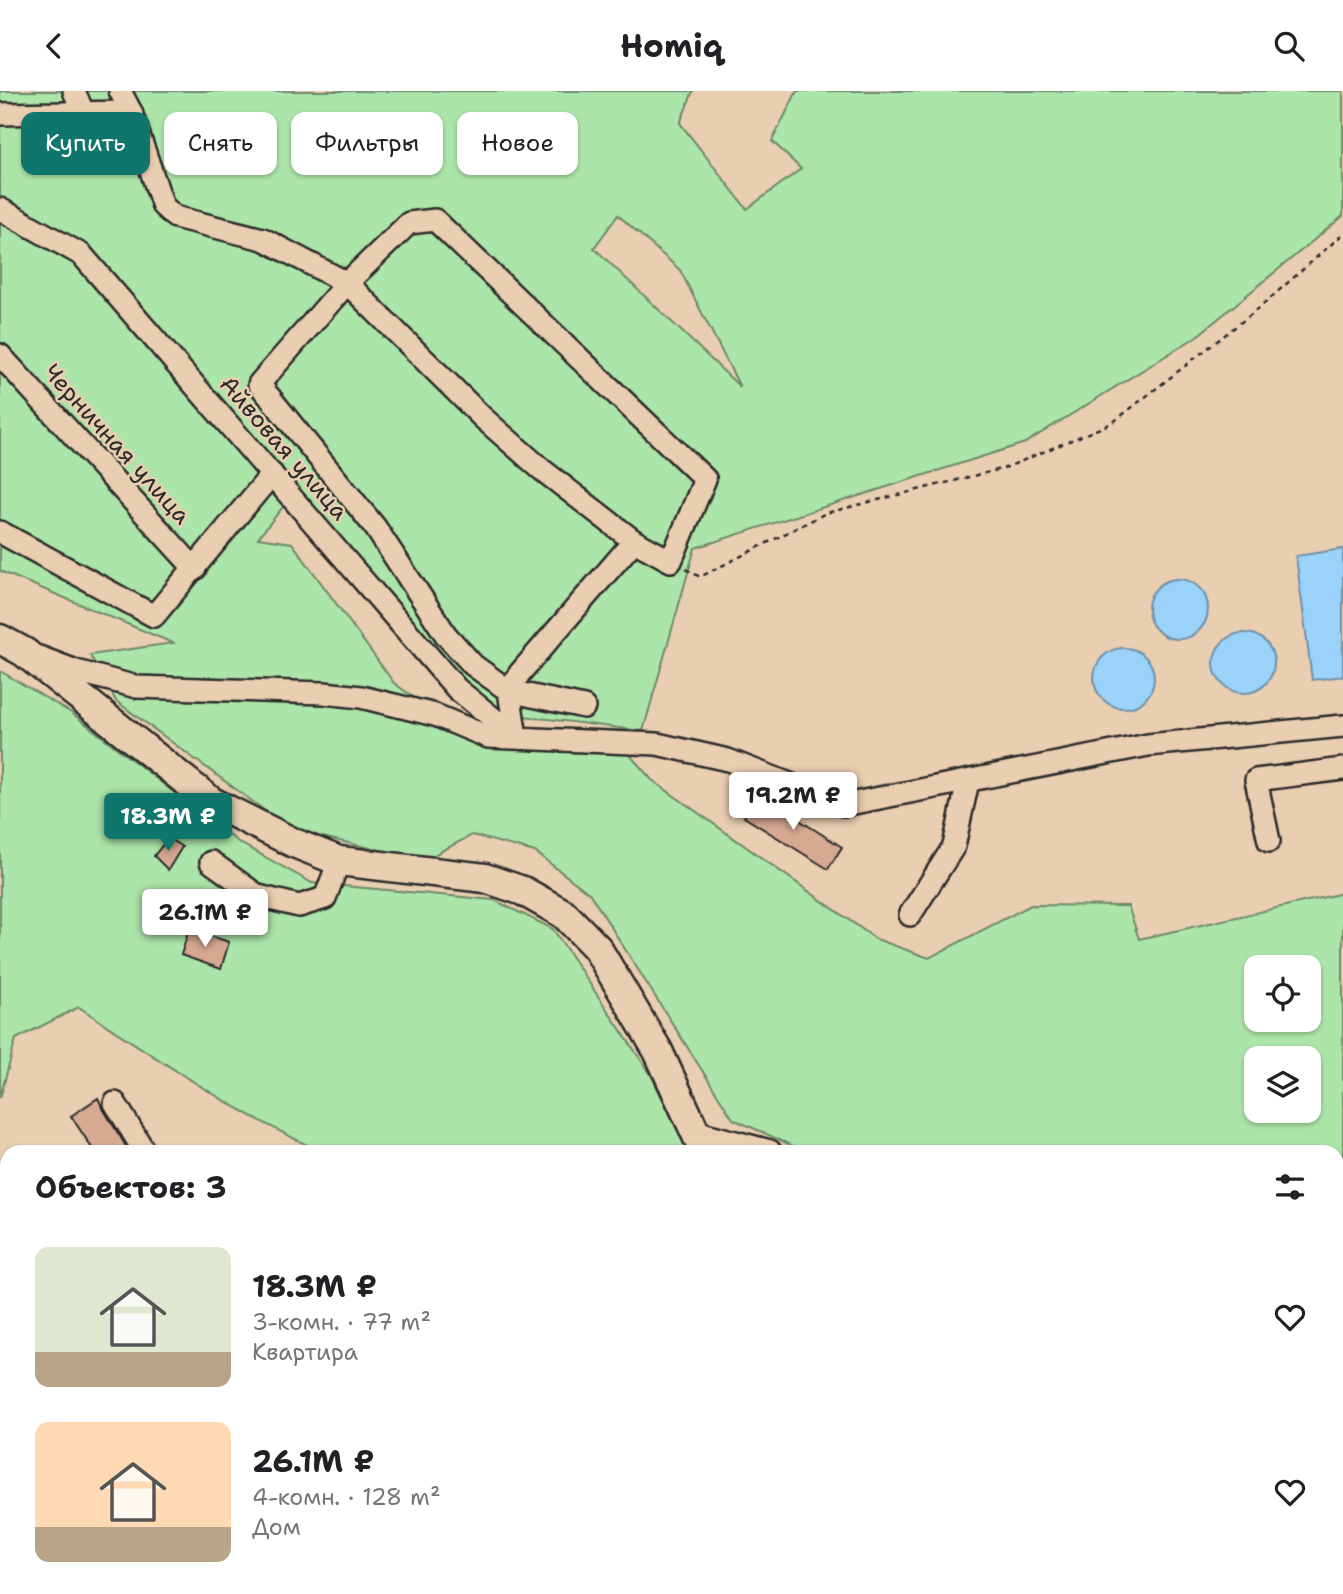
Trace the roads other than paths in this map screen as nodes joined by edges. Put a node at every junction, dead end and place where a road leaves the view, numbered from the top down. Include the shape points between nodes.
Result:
1 (74, 91) edge
2 (120, 91) edge
3 (83, 112) edge
4 (131, 112) edge
5 (0, 114) edge
6 (21, 114) edge
7 (150, 168) edge
8 (0, 209) edge
9 (347, 283) junction
10 (0, 355) edge
11 (272, 474) junction
12 (1, 534) edge
13 (634, 541) junction
14 (195, 569) junction
15 (12, 645) edge
16 (509, 691) junction
17 (584, 707) dead end
18 (1343, 726) edge
19 (516, 737) junction
20 (1343, 769) edge
21 (968, 781) junction
22 (1269, 841) dead end
23 (339, 861) junction
24 (211, 862) dead end
25 (910, 915) dead end
26 (115, 1103) dead end
27 (699, 1141) edge
28 (140, 1145) edge
29 (727, 1145) edge

1 - 3 street
2 - 4 street
5 - 6 street
7 - 9 street via 163,206 175,217 262,239
8 - 11 street, Айвовая улица via 82,255
9 - 13 street via 482,417
9 - 13 street via 409,223 435,220 705,479 670,562
9 - 16 street via 259,384 375,527 446,635 473,665
10 - 14 street, Черничная улица
11 - 14 street
11 - 19 street, Айвовая улица via 457,688
12 - 14 street via 154,616
13 - 16 street
15 - 19 street via 76,671 137,687 361,697 435,715 488,737
15 - 23 main road via 212,801
16 - 17 street
16 - 19 street
18 - 21 street via 1147,745
19 - 21 street via 657,744 728,760 844,806
20 - 22 street via 1256,780
21 - 25 street via 954,846
23 - 24 street via 325,898 299,906 258,896
23 - 27 main road via 485,878 523,891 564,914 597,948 658,1051
26 - 28 street
27 - 29 street

